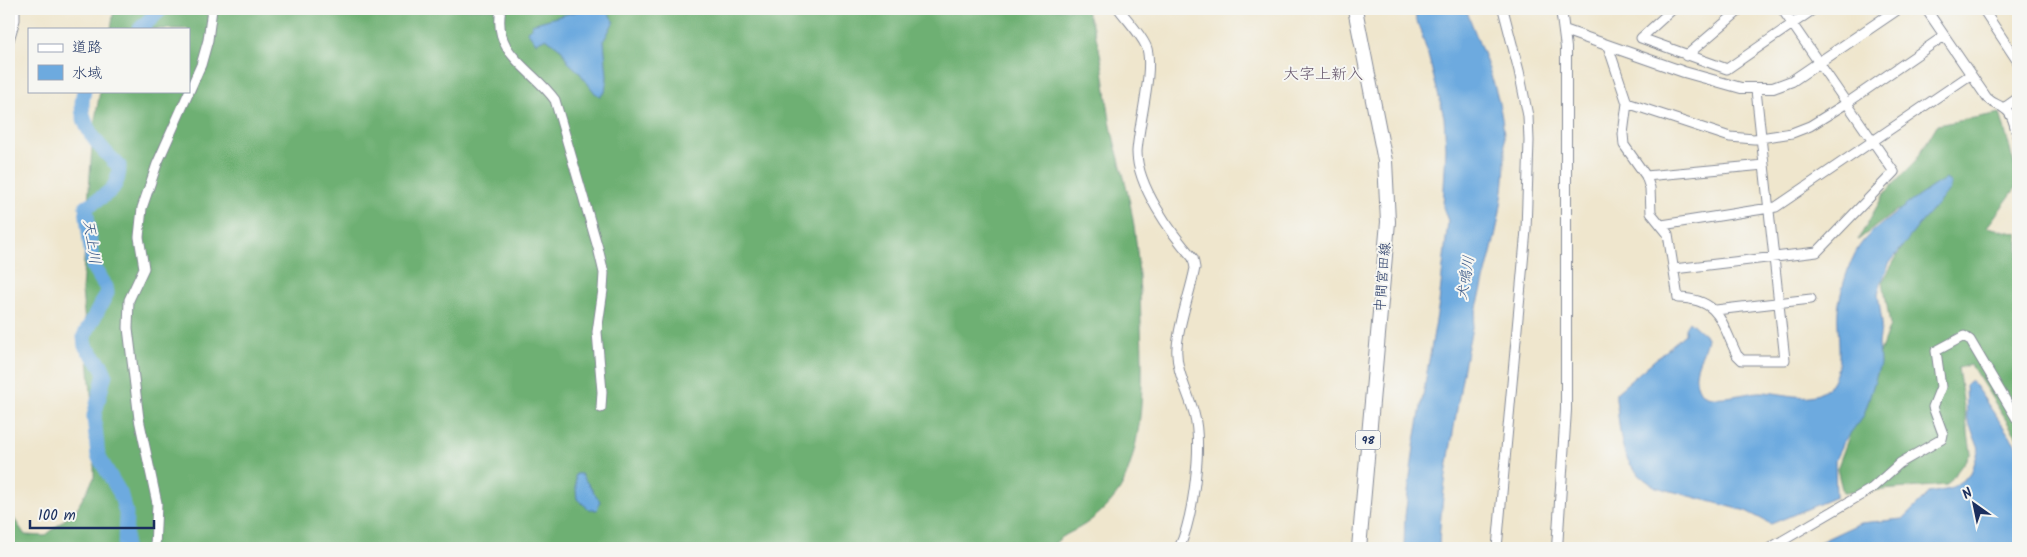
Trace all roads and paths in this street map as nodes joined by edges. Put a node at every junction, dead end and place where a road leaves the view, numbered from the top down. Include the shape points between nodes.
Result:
1 (15, 9) edge
2 (212, 9) edge
3 (501, 9) edge
4 (1119, 9) edge
5 (1355, 9) edge
6 (1503, 9) edge
7 (1562, 9) edge
8 (1673, 9) edge
9 (1741, 9) edge
10 (1782, 9) edge
11 (1814, 9) edge
12 (1898, 9) edge
13 (1926, 9) edge
14 (1983, 9) edge
15 (1792, 24) junction
16 (1564, 30) junction
17 (1944, 36) junction
18 (9, 40) edge
19 (1608, 46) junction
20 (1686, 56) junction
21 (2018, 62) edge
22 (1820, 63) junction
23 (1970, 75) junction
24 (190, 88) edge
25 (1756, 90) junction
26 (188, 92) edge
27 (2018, 98) edge
28 (1626, 102) junction
29 (1847, 103) junction
30 (2004, 108) junction
31 (1761, 138) junction
32 (2018, 139) edge
33 (1873, 141) junction
34 (1764, 165) junction
35 (1646, 176) junction
36 (1770, 209) junction
37 (1662, 225) junction
38 (1774, 256) junction
39 (1674, 269) junction
40 (1810, 299) dead end
41 (1779, 302) junction
42 (1716, 310) junction
43 (601, 408) dead end
44 (2018, 421) edge
45 (155, 548) edge
46 (1179, 548) edge
47 (1360, 548) edge
48 (1497, 548) edge
49 (1556, 548) edge
50 (1770, 548) edge

1 - 18 street
2 - 24 street via 208,40
3 - 43 street via 498,26 502,38 516,61 555,100 598,248 604,273 597,332
4 - 46 street via 1148,52 1137,153 1140,168 1154,205 1193,258 1195,268 1177,348 1198,430 1186,532
5 - 47 main road, 中間宮田線 / 98 via 1385,162 1388,222
6 - 48 street via 1520,71 1529,141 1526,230
7 - 16 street
8 - 20 street via 1641,38
9 - 20 street
10 - 15 street
11 - 15 street
12 - 22 street
13 - 17 street
14 - 21 street
15 - 20 street via 1727,69
15 - 22 street
16 - 19 street
16 - 49 street via 1566,410
17 - 23 street
17 - 29 street
19 - 25 street via 1684,72
19 - 28 street
22 - 25 street via 1792,81
22 - 29 street
23 - 30 street via 1995,106
23 - 33 street
25 - 31 street
26 - 45 street via 142,208 139,237 144,268 129,300 128,328 139,419 157,503
27 - 30 street
28 - 31 street via 1730,137
28 - 35 street via 1622,134 1624,145
29 - 31 street via 1810,126 1792,133
29 - 33 street
30 - 32 street via 2012,118
31 - 34 street
33 - 36 street
33 - 38 street via 1894,172 1818,252
34 - 35 street
34 - 36 street
35 - 37 street via 1651,213
36 - 37 street
36 - 38 street
37 - 39 street via 1668,234
38 - 39 street
38 - 41 street
39 - 42 street via 1678,298 1693,298
40 - 41 street
41 - 42 street
41 - 42 street via 1785,360 1742,360
44 - 50 street via 1970,340 1964,336 1940,347 1936,356 1942,387 1933,407 1942,439 1900,463 1871,489

